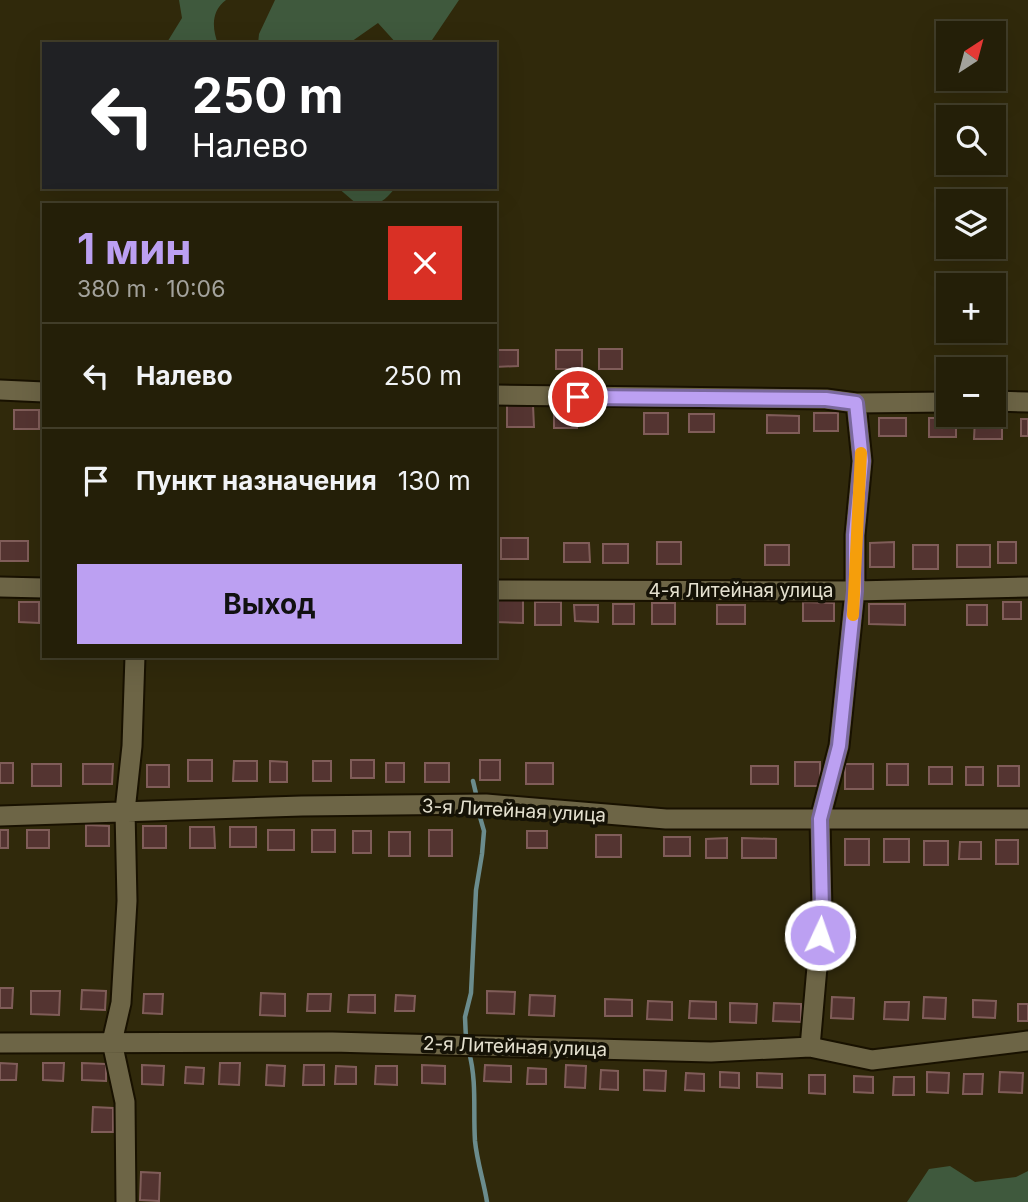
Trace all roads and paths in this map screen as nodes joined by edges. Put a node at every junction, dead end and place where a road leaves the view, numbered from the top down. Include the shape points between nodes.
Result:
1 (0, 390) edge
2 (42, 392) edge
3 (497, 395) edge
4 (1006, 401) edge
5 (936, 402) edge
6 (1028, 402) edge
7 (856, 403) junction
8 (0, 587) edge
9 (1028, 587) edge
10 (42, 588) edge
11 (497, 590) edge
12 (855, 591) junction
13 (135, 658) edge
14 (125, 811) junction
15 (0, 816) edge
16 (820, 819) junction
17 (1028, 819) edge
18 (1028, 1041) edge
19 (112, 1042) junction
20 (0, 1043) edge
21 (810, 1047) junction
22 (126, 1202) edge

1 - 2 street
3 - 7 street
4 - 6 street
5 - 7 street
7 - 12 street via 862,461
8 - 10 street
9 - 12 street, 4-я Литейная улица
11 - 12 street, 4-я Литейная улица
12 - 16 street via 839,746
13 - 14 street
14 - 15 street, 3-я Литейная улица
14 - 16 street, 3-я Литейная улица via 486,804 666,819
14 - 19 street via 127,901 121,1003
16 - 17 street, 3-я Литейная улица
16 - 21 street via 822,910
18 - 21 street, 2-я Литейная улица via 872,1060
19 - 20 street, 2-я Литейная улица
19 - 21 street, 2-я Литейная улица via 332,1042 711,1052
19 - 22 street via 125,1102

